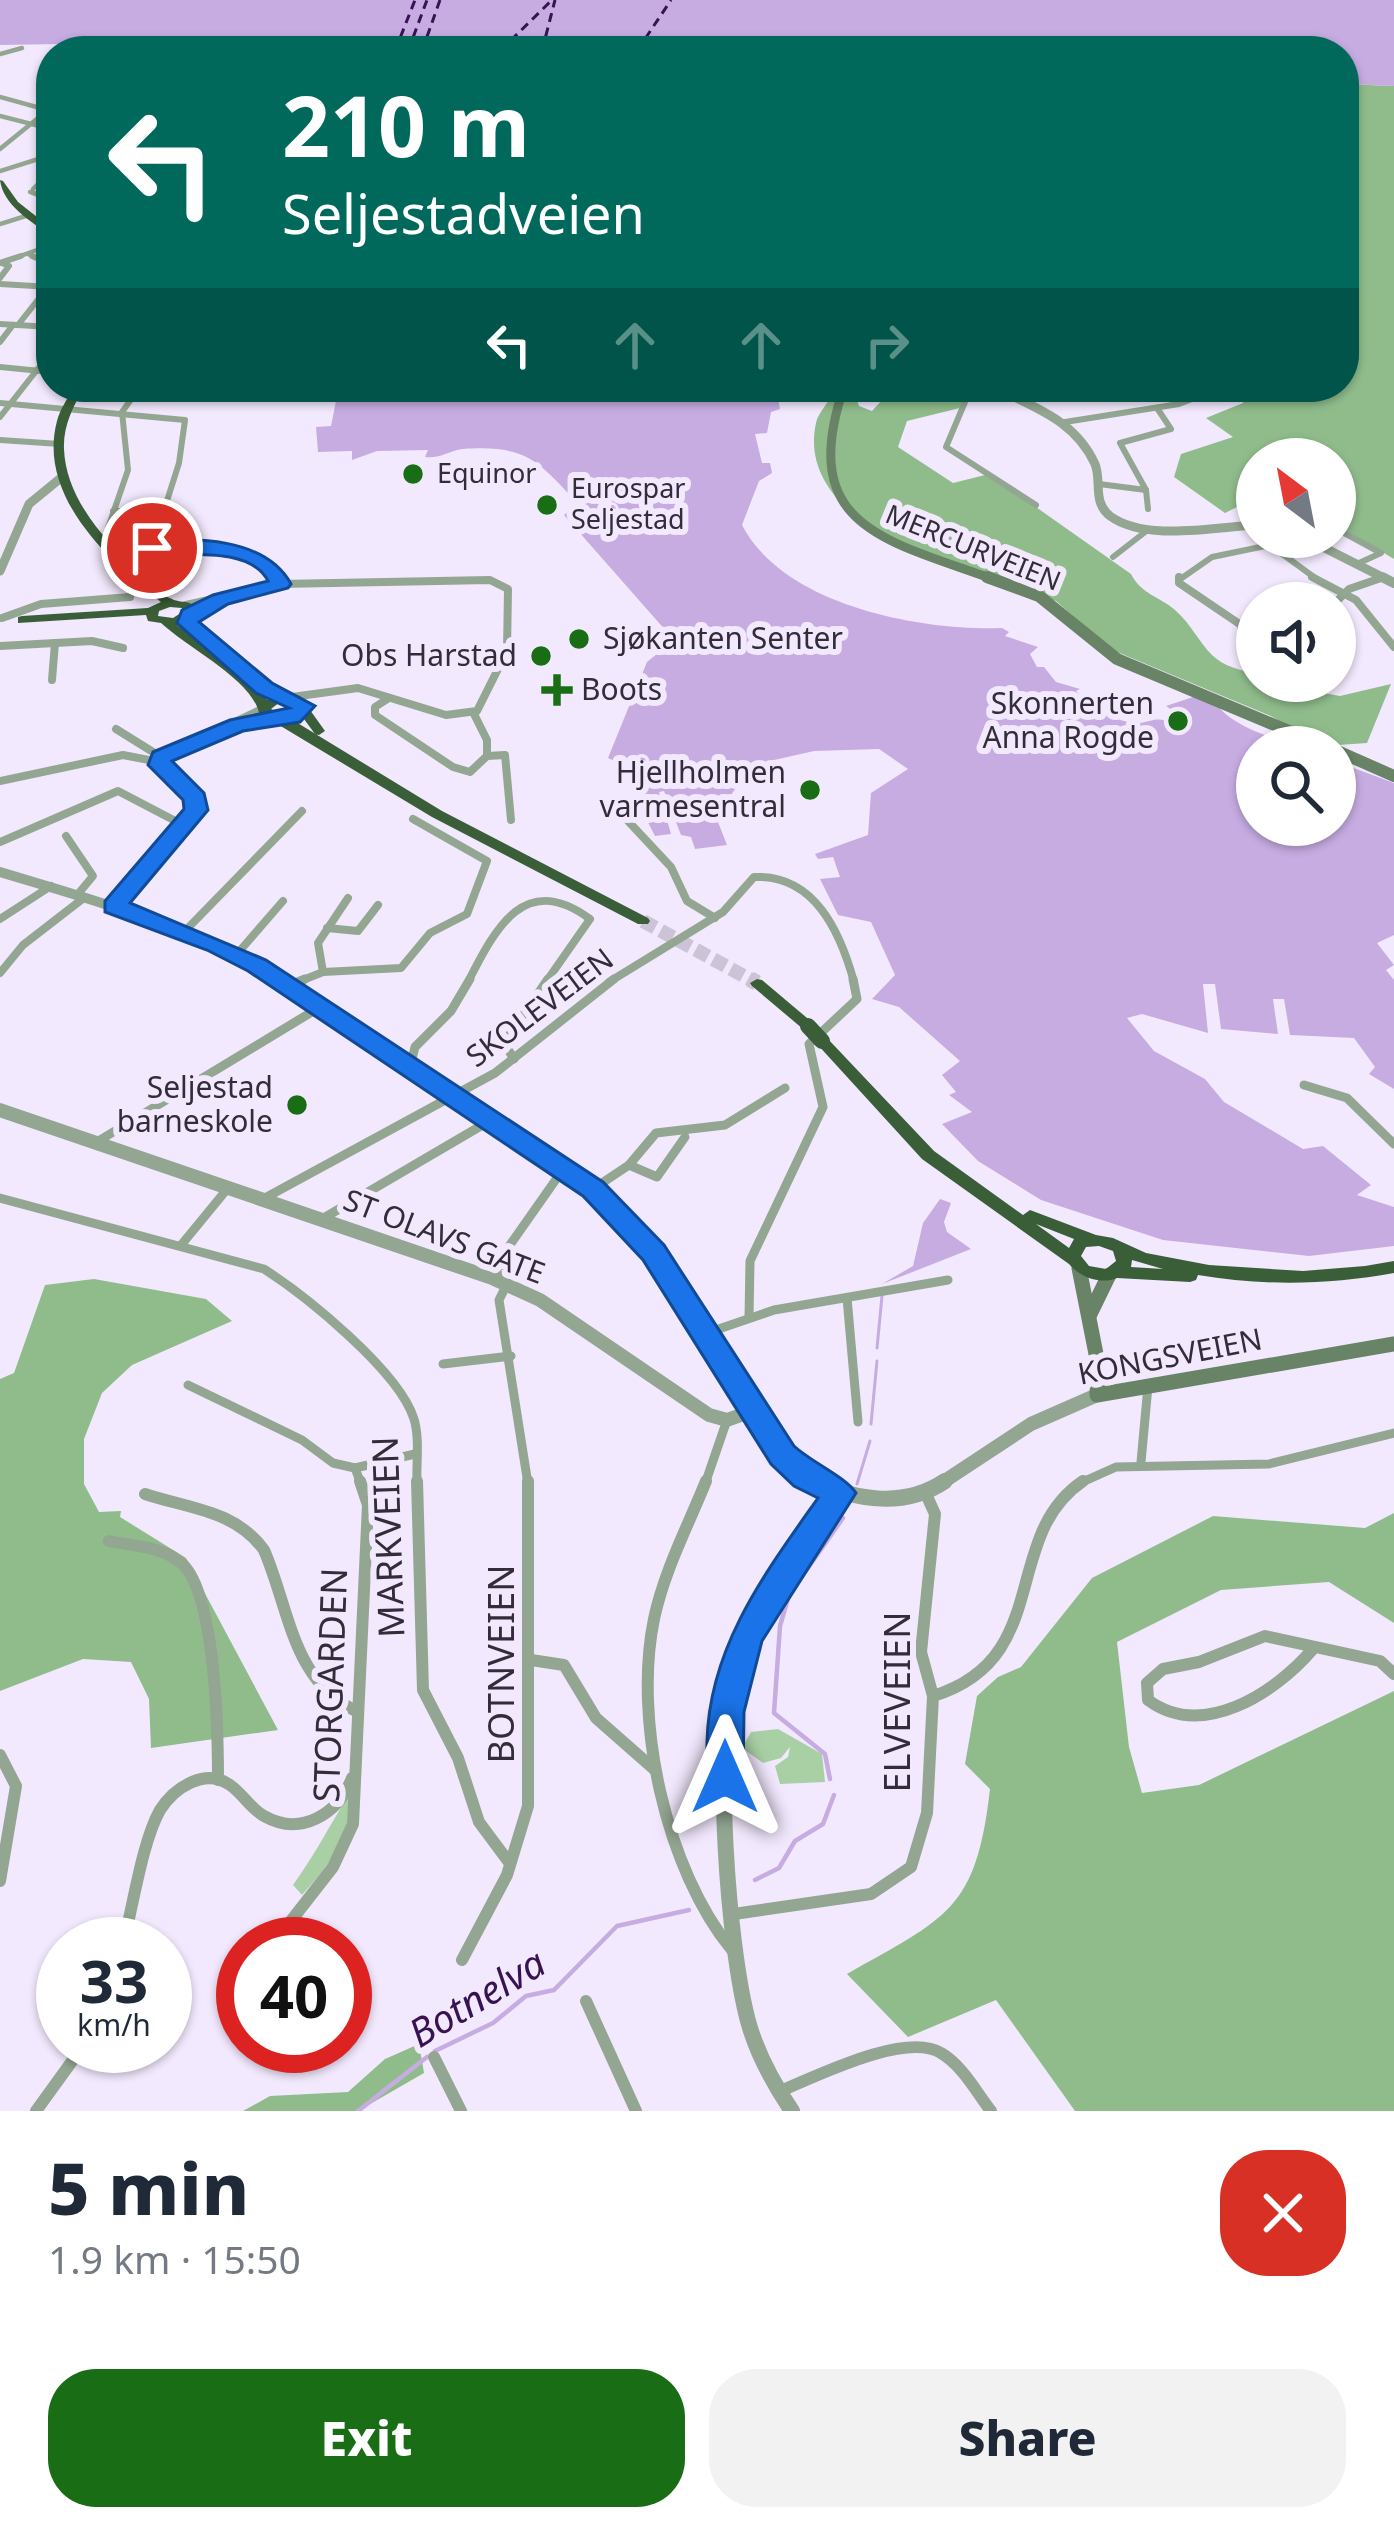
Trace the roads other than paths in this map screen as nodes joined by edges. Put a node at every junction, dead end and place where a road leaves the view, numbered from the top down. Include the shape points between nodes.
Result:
1 (22, 49) dead end
2 (0, 54) edge
3 (0, 97) edge
4 (36, 107) edge
5 (0, 116) edge
6 (36, 121) edge
7 (32, 124) junction
8 (36, 125) edge
9 (0, 149) edge
10 (36, 160) edge
11 (0, 171) edge
12 (0, 183) edge
13 (29, 215) junction
14 (36, 220) edge
15 (0, 224) edge
16 (36, 251) edge
17 (28, 254) junction
18 (36, 257) edge
19 (1, 263) edge
20 (0, 281) edge
21 (36, 284) edge
22 (36, 300) edge
23 (0, 324) edge
24 (15, 325) junction
25 (36, 326) edge
26 (0, 342) edge
27 (0, 367) edge
28 (36, 370) edge
29 (36, 371) edge
30 (68, 402) edge
31 (129, 402) edge
32 (839, 402) edge
33 (962, 402) edge
34 (1024, 402) edge
35 (1188, 402) edge
36 (0, 403) edge
37 (11, 404) junction
38 (63, 408) junction
39 (1156, 408) junction
40 (122, 412) junction
41 (0, 417) edge
42 (1065, 422) junction
43 (0, 440) edge
44 (60, 444) junction
45 (63, 481) junction
46 (1099, 484) junction
47 (1146, 490) junction
48 (1036, 506) dead end
49 (1148, 508) dead end
50 (113, 511) junction
51 (163, 511) junction
52 (1236, 526) edge
53 (108, 528) dead end
54 (1149, 529) junction
55 (1356, 540) edge
56 (154, 550) junction
57 (1381, 554) junction
58 (1112, 557) dead end
59 (1349, 558) edge
60 (1394, 558) edge
61 (1359, 563) junction
62 (1, 568) edge
63 (1389, 580) edge
64 (1325, 582) edge
65 (151, 584) junction
66 (280, 584) junction
67 (1356, 589) edge
68 (130, 597) dead end
69 (1356, 601) edge
70 (188, 612) junction
71 (159, 613) junction
72 (1, 618) edge
73 (22, 620) dead end
74 (1236, 622) edge
75 (56, 643) junction
76 (0, 646) edge
77 (1394, 647) edge
78 (123, 648) dead end
79 (52, 680) dead end
80 (331, 691) junction
81 (287, 698) junction
82 (389, 698) junction
83 (303, 709) junction
84 (473, 712) junction
85 (271, 713) junction
86 (1277, 726) edge
87 (116, 729) dead end
88 (487, 756) junction
89 (160, 759) junction
90 (1356, 759) edge
91 (1394, 776) edge
92 (0, 781) edge
93 (302, 811) dead end
94 (413, 818) dead end
95 (451, 819) junction
96 (511, 820) dead end
97 (628, 821) dead end
98 (185, 826) junction
99 (66, 836) dead end
100 (0, 842) edge
101 (0, 872) edge
102 (51, 886) junction
103 (82, 895) junction
104 (348, 898) dead end
105 (283, 901) dead end
106 (378, 905) dead end
107 (114, 906) junction
108 (715, 918) junction
109 (0, 919) edge
110 (643, 921) tunnel mouth
111 (327, 928) junction
112 (184, 931) junction
113 (237, 954) junction
114 (323, 971) junction
115 (0, 973) edge
116 (758, 983) tunnel mouth
117 (288, 986) junction
118 (320, 1007) junction
119 (817, 1032) junction
120 (514, 1059) junction
121 (410, 1067) junction
122 (1304, 1084) dead end
123 (785, 1088) dead end
124 (455, 1097) junction
125 (1, 1112) edge
126 (491, 1120) junction
127 (685, 1137) junction
128 (95, 1144) junction
129 (1394, 1144) edge
130 (629, 1166) junction
131 (564, 1168) junction
132 (228, 1187) junction
133 (593, 1189) junction
134 (0, 1198) edge
135 (262, 1199) junction
136 (999, 1204) junction
137 (322, 1219) junction
138 (1092, 1239) junction
139 (182, 1244) junction
140 (1121, 1249) junction
141 (1076, 1264) junction
142 (1394, 1267) edge
143 (1113, 1274) junction
144 (1312, 1276) junction
145 (948, 1280) dead end
146 (501, 1282) junction
147 (847, 1298) junction
148 (1090, 1314) junction
149 (748, 1317) junction
150 (706, 1333) junction
151 (1394, 1344) edge
152 (511, 1356) junction
153 (443, 1364) dead end
154 (1097, 1364) junction
155 (188, 1384) dead end
156 (1148, 1386) junction
157 (1121, 1390) junction
158 (1097, 1395) junction
159 (754, 1410) junction
160 (727, 1420) junction
161 (858, 1422) dead end
162 (1394, 1433) edge
163 (415, 1454) junction
164 (1141, 1462) junction
165 (355, 1468) junction
166 (839, 1493) junction
167 (145, 1494) dead end
168 (926, 1494) junction
169 (109, 1540) dead end
170 (1312, 1650) junction
171 (531, 1660) junction
172 (1394, 1674) edge
173 (933, 1696) junction
174 (358, 1712) junction
175 (0, 1755) edge
176 (654, 1768) junction
177 (352, 1778) junction
178 (218, 1780) junction
179 (508, 1862) junction
180 (0, 1881) edge
181 (734, 1914) junction
182 (131, 1917) edge
183 (292, 1917) edge
184 (736, 1954) junction
185 (462, 1960) dead end
186 (586, 2001) dead end
187 (434, 2057) dead end
188 (63, 2073) edge
189 (778, 2092) junction
190 (36, 2111) edge
191 (461, 2111) edge
192 (636, 2111) edge
193 (792, 2111) edge
194 (991, 2111) edge

1 - 2 street
3 - 4 street
5 - 7 street
6 - 7 street
7 - 8 street
7 - 9 street
10 - 11 street
12 - 13 highway
13 - 14 highway
13 - 15 street
16 - 17 street
17 - 18 street
17 - 19 street
19 - 20 street via 9,266
20 - 21 street
22 - 24 street
23 - 24 street
24 - 25 street
24 - 26 street
27 - 28 street
29 - 37 street
30 - 38 highway
31 - 40 street
32 - 86 main road, MERCURVEIEN via 828,434 828,475 871,535 1039,596 1117,659
33 - 48 street via 946,447
34 - 42 street
35 - 39 street
36 - 37 street
37 - 38 street
37 - 41 street
38 - 40 street
38 - 44 highway
39 - 42 street
39 - 47 street via 1171,429 1120,443
40 - 50 street via 128,470
40 - 51 street via 184,420
42 - 46 street
43 - 44 street
44 - 45 highway
45 - 62 street via 38,489
45 - 65 highway via 88,526
46 - 47 street
46 - 54 street via 1102,509
47 - 49 street
50 - 51 street
50 - 53 street
51 - 56 street
52 - 54 street
54 - 58 street
55 - 57 street
56 - 65 street
56 - 66 street via 250,553 270,565
57 - 60 street
57 - 61 street
59 - 61 street
61 - 63 street
63 - 67 street
64 - 74 street via 1262,544 1179,576
65 - 71 highway
66 - 70 street
66 - 84 street via 504,585 507,651
68 - 72 street via 40,604
69 - 77 street
70 - 71 highway
70 - 81 highway via 194,632
71 - 73 highway
71 - 85 highway via 253,688
75 - 76 street
75 - 78 street
75 - 79 street
80 - 81 street
80 - 82 street via 361,688
80 - 83 street
81 - 83 highway
81 - 85 highway
82 - 84 street via 431,712
82 - 88 street via 375,715 453,767 470,772
83 - 85 highway
83 - 95 highway via 320,732
84 - 88 street
85 - 89 street
85 - 95 highway
87 - 89 street
88 - 96 street via 505,755
89 - 92 street via 124,754
89 - 98 street via 197,802
90 - 91 main road
93 - 112 street
94 - 114 street via 488,863 466,914 430,933 401,968
95 - 110 highway
97 - 108 street via 671,867 687,901
98 - 100 street via 118,791
98 - 107 street
99 - 103 street via 93,876
101 - 102 street
102 - 103 street
102 - 109 street
103 - 107 street
103 - 115 street
104 - 111 street
105 - 113 street
106 - 111 street via 358,931
107 - 112 street
108 - 119 street, SKOLEVEIEN via 754,878 776,875 806,887 857,999
108 - 120 street, SKOLEVEIEN via 585,997
111 - 114 street via 317,943
112 - 113 street
113 - 117 street
114 - 117 street
116 - 119 highway
117 - 118 street
118 - 121 street
118 - 128 street
119 - 136 highway via 910,1139
119 - 149 street via 808,1047 825,1102 751,1256
120 - 121 street via 504,1043 590,919 563,899 497,922 456,1004 415,1047
120 - 124 street, SKOLEVEIEN
121 - 124 street
122 - 129 street via 1347,1098
123 - 127 street via 746,1116
124 - 126 street
124 - 135 street, SKOLEVEIEN
125 - 128 street, ST OLAVS GATE
126 - 131 street
126 - 137 street
127 - 130 street via 656,1133
127 - 130 street via 657,1177
128 - 132 street, ST OLAVS GATE
130 - 133 street
131 - 133 street
131 - 146 street, BOTNVEIEN via 518,1232
132 - 135 street, ST OLAVS GATE
132 - 139 street
133 - 150 street via 646,1242
134 - 139 street, MARKVEIEN
135 - 137 street, ST OLAVS GATE
136 - 138 highway
136 - 141 highway
137 - 146 street, ST OLAVS GATE
138 - 140 highway
138 - 141 highway via 1076,1246
139 - 163 street, MARKVEIEN via 292,1283 409,1403
140 - 143 highway via 1125,1262
140 - 144 highway via 1179,1265
141 - 143 highway
141 - 148 main road
142 - 144 highway
143 - 144 highway
143 - 148 main road
145 - 147 street
146 - 152 street, BOTNVEIEN
146 - 160 street, ST OLAVS GATE
147 - 149 street
147 - 161 street
148 - 154 main road
149 - 150 street
150 - 159 street
151 - 156 main road, KONGSVEIEN
152 - 153 street
152 - 171 street, BOTNVEIEN via 531,1467
154 - 157 main road
154 - 158 main road
155 - 165 street
156 - 157 main road, KONGSVEIEN
156 - 164 street
157 - 158 main road, KONGSVEIEN
158 - 168 street, KONGSVEIEN via 1052,1412
159 - 160 street
159 - 166 street via 790,1463
160 - 176 street via 653,1625 647,1728
162 - 164 street via 1265,1465
163 - 165 street
163 - 179 street, MARKVEIEN via 423,1690 479,1822
164 - 173 street via 1068,1493 996,1659 969,1688
165 - 174 street, STORGARDEN via 368,1505
166 - 168 street, KONGSVEIEN via 880,1501
166 - 181 street via 759,1610 732,1679 724,1744
167 - 174 street via 252,1534 302,1657 332,1695
168 - 173 street, ELVEVEIEN via 935,1514 921,1652
169 - 178 street via 160,1552 193,1578 208,1638
170 - 170 street via 1279,1637 1249,1641 1163,1669 1147,1683 1148,1700 1167,1718 1192,1720 1294,1675
170 - 172 street via 1369,1657
171 - 176 street via 564,1665 596,1718
171 - 179 street, BOTNVEIEN via 524,1711 530,1788
173 - 181 street, ELVEVEIEN via 926,1822 904,1875 872,1894
174 - 177 street, STORGARDEN
175 - 180 street via 16,1786
176 - 184 street via 686,1864
177 - 178 street via 328,1816 303,1825 260,1814
177 - 183 street, STORGARDEN via 358,1805 350,1834
178 - 182 street via 190,1782 164,1801
179 - 185 street, BOTNVEIEN via 501,1894
181 - 184 street
184 - 189 street via 750,2027
186 - 192 street
187 - 191 street
188 - 190 street
189 - 193 street
189 - 194 street via 912,2046 940,2053

